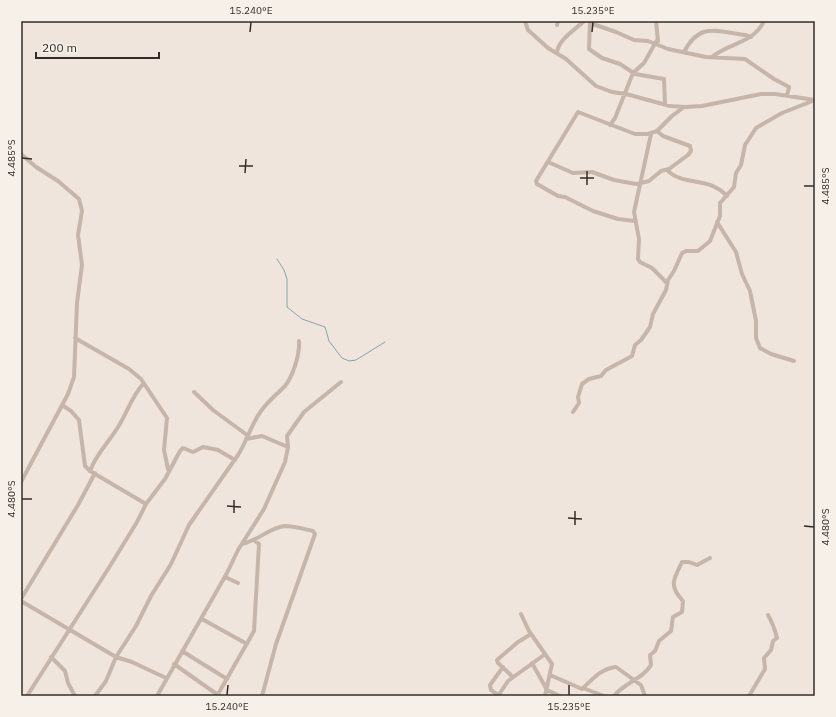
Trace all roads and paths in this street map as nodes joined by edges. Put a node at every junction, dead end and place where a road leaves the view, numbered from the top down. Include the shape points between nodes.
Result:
1 (525, 21) edge
2 (584, 21) edge
3 (656, 21) edge
4 (764, 21) edge
5 (590, 22) edge
6 (751, 37) junction
7 (656, 42) junction
8 (557, 52) junction
9 (684, 52) junction
10 (712, 57) junction
11 (633, 73) junction
12 (624, 94) junction
13 (787, 96) junction
14 (815, 100) edge
15 (665, 104) junction
16 (685, 107) junction
17 (610, 125) junction
18 (657, 131) junction
19 (651, 134) junction
20 (21, 154) edge
21 (548, 162) junction
22 (669, 169) junction
23 (641, 184) junction
24 (727, 196) junction
25 (635, 221) junction
26 (717, 222) junction
27 (667, 283) junction
28 (75, 338) junction
29 (298, 341) dead end
30 (794, 361) dead end
31 (341, 382) dead end
32 (143, 384) junction
33 (194, 392) dead end
34 (62, 405) junction
35 (573, 412) dead end
36 (247, 437) junction
37 (288, 447) junction
38 (235, 460) junction
39 (90, 471) junction
40 (168, 472) junction
41 (94, 473) junction
42 (21, 482) edge
43 (146, 504) junction
44 (255, 541) junction
45 (242, 544) junction
46 (710, 558) dead end
47 (225, 577) junction
48 (238, 583) dead end
49 (21, 600) edge
50 (521, 614) dead end
51 (768, 615) dead end
52 (202, 619) junction
53 (70, 631) junction
54 (531, 634) junction
55 (247, 644) junction
56 (182, 651) junction
57 (544, 655) junction
58 (51, 657) junction
59 (116, 657) junction
60 (532, 662) junction
61 (174, 664) junction
62 (503, 667) junction
63 (550, 675) junction
64 (513, 677) junction
65 (166, 678) junction
66 (227, 679) junction
67 (633, 681) junction
68 (583, 688) junction
69 (547, 690) junction
70 (217, 695) edge
71 (27, 696) edge
72 (75, 696) edge
73 (95, 696) edge
74 (157, 696) edge
75 (262, 696) edge
76 (498, 696) edge
77 (545, 696) edge
78 (560, 696) edge
79 (604, 696) edge
80 (614, 696) edge
81 (645, 696) edge
82 (749, 696) edge

1 - 8 street via 529,31
2 - 8 street via 568,35
3 - 7 street
4 - 6 street
5 - 7 street via 632,39
5 - 11 street via 589,49
6 - 9 street via 707,30 691,40
6 - 10 street via 719,51
7 - 9 street via 659,46
7 - 11 street via 644,63
8 - 12 street via 596,86
9 - 10 street
10 - 13 street via 745,59 789,87
11 - 12 street
11 - 15 street via 664,79
12 - 15 street
12 - 17 street
13 - 14 street
13 - 16 street via 761,94
14 - 24 street via 782,113 756,128 745,145 734,187
15 - 16 street
16 - 18 street
17 - 19 street via 635,134
17 - 21 street via 578,112
18 - 19 street
18 - 22 street via 660,135 690,146 691,149 688,155
19 - 23 street
20 - 28 street via 63,185 78,199 81,206 78,235 82,265
21 - 23 street via 574,173 592,172 630,184
21 - 25 street via 536,181 537,184 593,211 613,218
22 - 23 street
22 - 24 street via 672,175 686,180 706,182
23 - 25 street via 634,212
24 - 26 street via 720,203 720,216
25 - 27 street via 639,239 638,261 652,268
26 - 27 street via 710,241 702,249 682,253
26 - 30 street via 736,252 750,291 756,321 756,338 760,348
27 - 35 street via 650,327 635,345 632,356 606,370 601,376 582,384 578,396 579,403
28 - 32 street via 137,374
28 - 34 street via 76,371
29 - 36 street via 294,365 288,380 261,411
31 - 37 street via 304,412 287,436
32 - 39 street via 118,427 94,460
32 - 40 street via 167,418 164,450
33 - 36 street
34 - 39 street via 79,420 84,464
34 - 42 street
36 - 37 street via 262,436
36 - 38 street
37 - 45 street via 285,462 274,488
38 - 40 street via 218,450 203,447 193,452 183,448
38 - 59 street via 191,521 171,564
39 - 41 street
40 - 43 street
41 - 43 street
41 - 49 street via 78,505
43 - 53 street
44 - 45 street
44 - 55 street via 259,544 254,627
44 - 75 street via 285,526 313,531 315,534 276,644
45 - 47 street
46 - 67 street via 697,565 682,562 673,584 683,601 683,610 673,617 671,631 657,643 655,651 650,655 651,666
47 - 48 street
47 - 52 street
49 - 53 street
50 - 54 street
51 - 82 street via 778,638 764,658 765,669
52 - 55 street
52 - 56 street
53 - 58 street
53 - 59 street
54 - 57 street
54 - 62 street via 498,657 498,664
55 - 66 street
56 - 61 street
56 - 66 street
57 - 60 street via 530,663
57 - 63 street via 552,664
58 - 71 street
58 - 72 street via 65,671
59 - 65 street
59 - 73 street via 106,681
60 - 64 street
60 - 69 street
61 - 65 street
61 - 70 street
62 - 64 street
62 - 76 street via 490,685 490,689
63 - 68 street
63 - 69 street
64 - 76 street via 504,685
65 - 74 street
66 - 70 street
67 - 68 street via 628,674 616,667 606,668
67 - 80 street
67 - 81 street via 641,685
68 - 79 street
69 - 77 street
69 - 78 street

